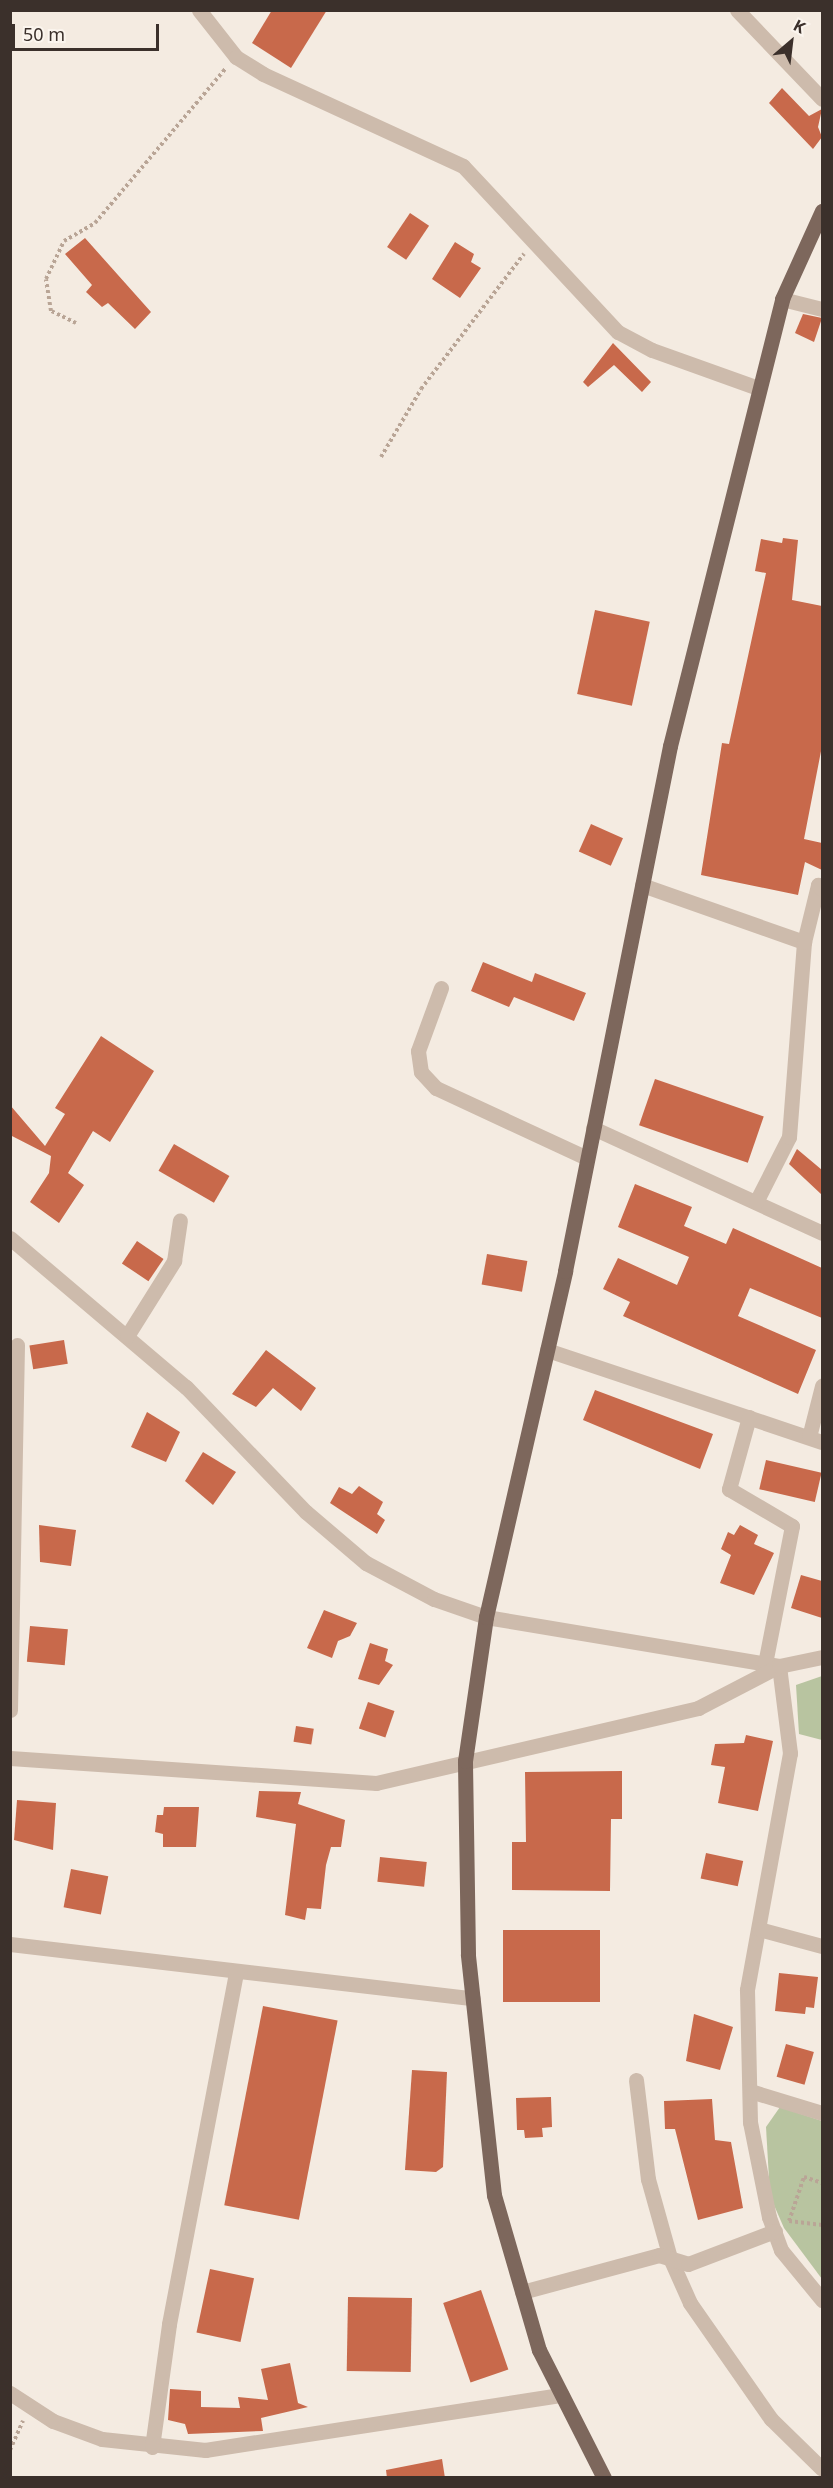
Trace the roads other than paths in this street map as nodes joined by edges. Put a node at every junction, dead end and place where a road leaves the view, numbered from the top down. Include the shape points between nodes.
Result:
1 (199, 10) edge
2 (737, 10) edge
3 (822, 99) edge
4 (822, 211) edge
5 (782, 299) junction
6 (822, 309) edge
7 (758, 388) junction
8 (642, 885) junction
9 (822, 890) edge
10 (804, 942) junction
11 (441, 988) dead end
12 (593, 1128) junction
13 (587, 1158) junction
14 (756, 1202) junction
15 (180, 1220) dead end
16 (822, 1233) edge
17 (10, 1238) edge
18 (127, 1336) junction
19 (17, 1345) dead end
20 (547, 1350) junction
21 (822, 1386) edge
22 (749, 1417) junction
23 (816, 1439) edge
24 (486, 1617) junction
25 (11, 1626) edge
26 (822, 1657) edge
27 (772, 1665) junction
28 (10, 1710) edge
29 (10, 1758) edge
30 (465, 1761) junction
31 (759, 1929) junction
32 (10, 1944) edge
33 (822, 1947) edge
34 (236, 1972) junction
35 (473, 1998) junction
36 (636, 2080) dead end
37 (750, 2091) junction
38 (822, 2113) edge
39 (775, 2231) junction
40 (670, 2258) junction
41 (522, 2292) junction
42 (822, 2300) edge
43 (10, 2393) edge
44 (562, 2395) junction
45 (152, 2447) junction
46 (822, 2469) edge
47 (604, 2478) edge

1 - 7 street via 236,57 341,113 463,166 536,239 618,332 652,350
2 - 3 street
4 - 5 main road
5 - 6 street
5 - 7 main road
7 - 8 main road via 670,746
8 - 10 street
8 - 12 main road
9 - 10 street via 818,885
10 - 14 street via 789,1137
11 - 13 street via 418,1051 421,1072 436,1088
12 - 13 main road
12 - 14 street
13 - 20 main road
14 - 16 street
15 - 18 street via 174,1261
17 - 18 street
18 - 24 street via 186,1387 306,1512 366,1563 434,1599
19 - 25 street
20 - 22 street
20 - 24 main road
21 - 23 street
22 - 23 street
22 - 27 street via 729,1489 792,1526
24 - 27 street
24 - 30 main road
25 - 28 street
26 - 27 street
27 - 30 street via 698,1708
27 - 31 street via 789,1753
29 - 30 street via 376,1783
30 - 35 main road
31 - 33 street
31 - 37 street via 747,1990
32 - 34 street
34 - 35 street
34 - 45 street via 169,2324
35 - 41 main road via 494,2195
36 - 40 street via 648,2178
37 - 38 street
37 - 39 street via 750,2122
39 - 40 street via 688,2264
39 - 42 street via 782,2250
40 - 41 street via 659,2255
40 - 46 street via 690,2303 771,2420
41 - 44 main road via 539,2349
43 - 45 street via 28,2408 102,2439
44 - 45 street via 205,2450
44 - 47 main road

